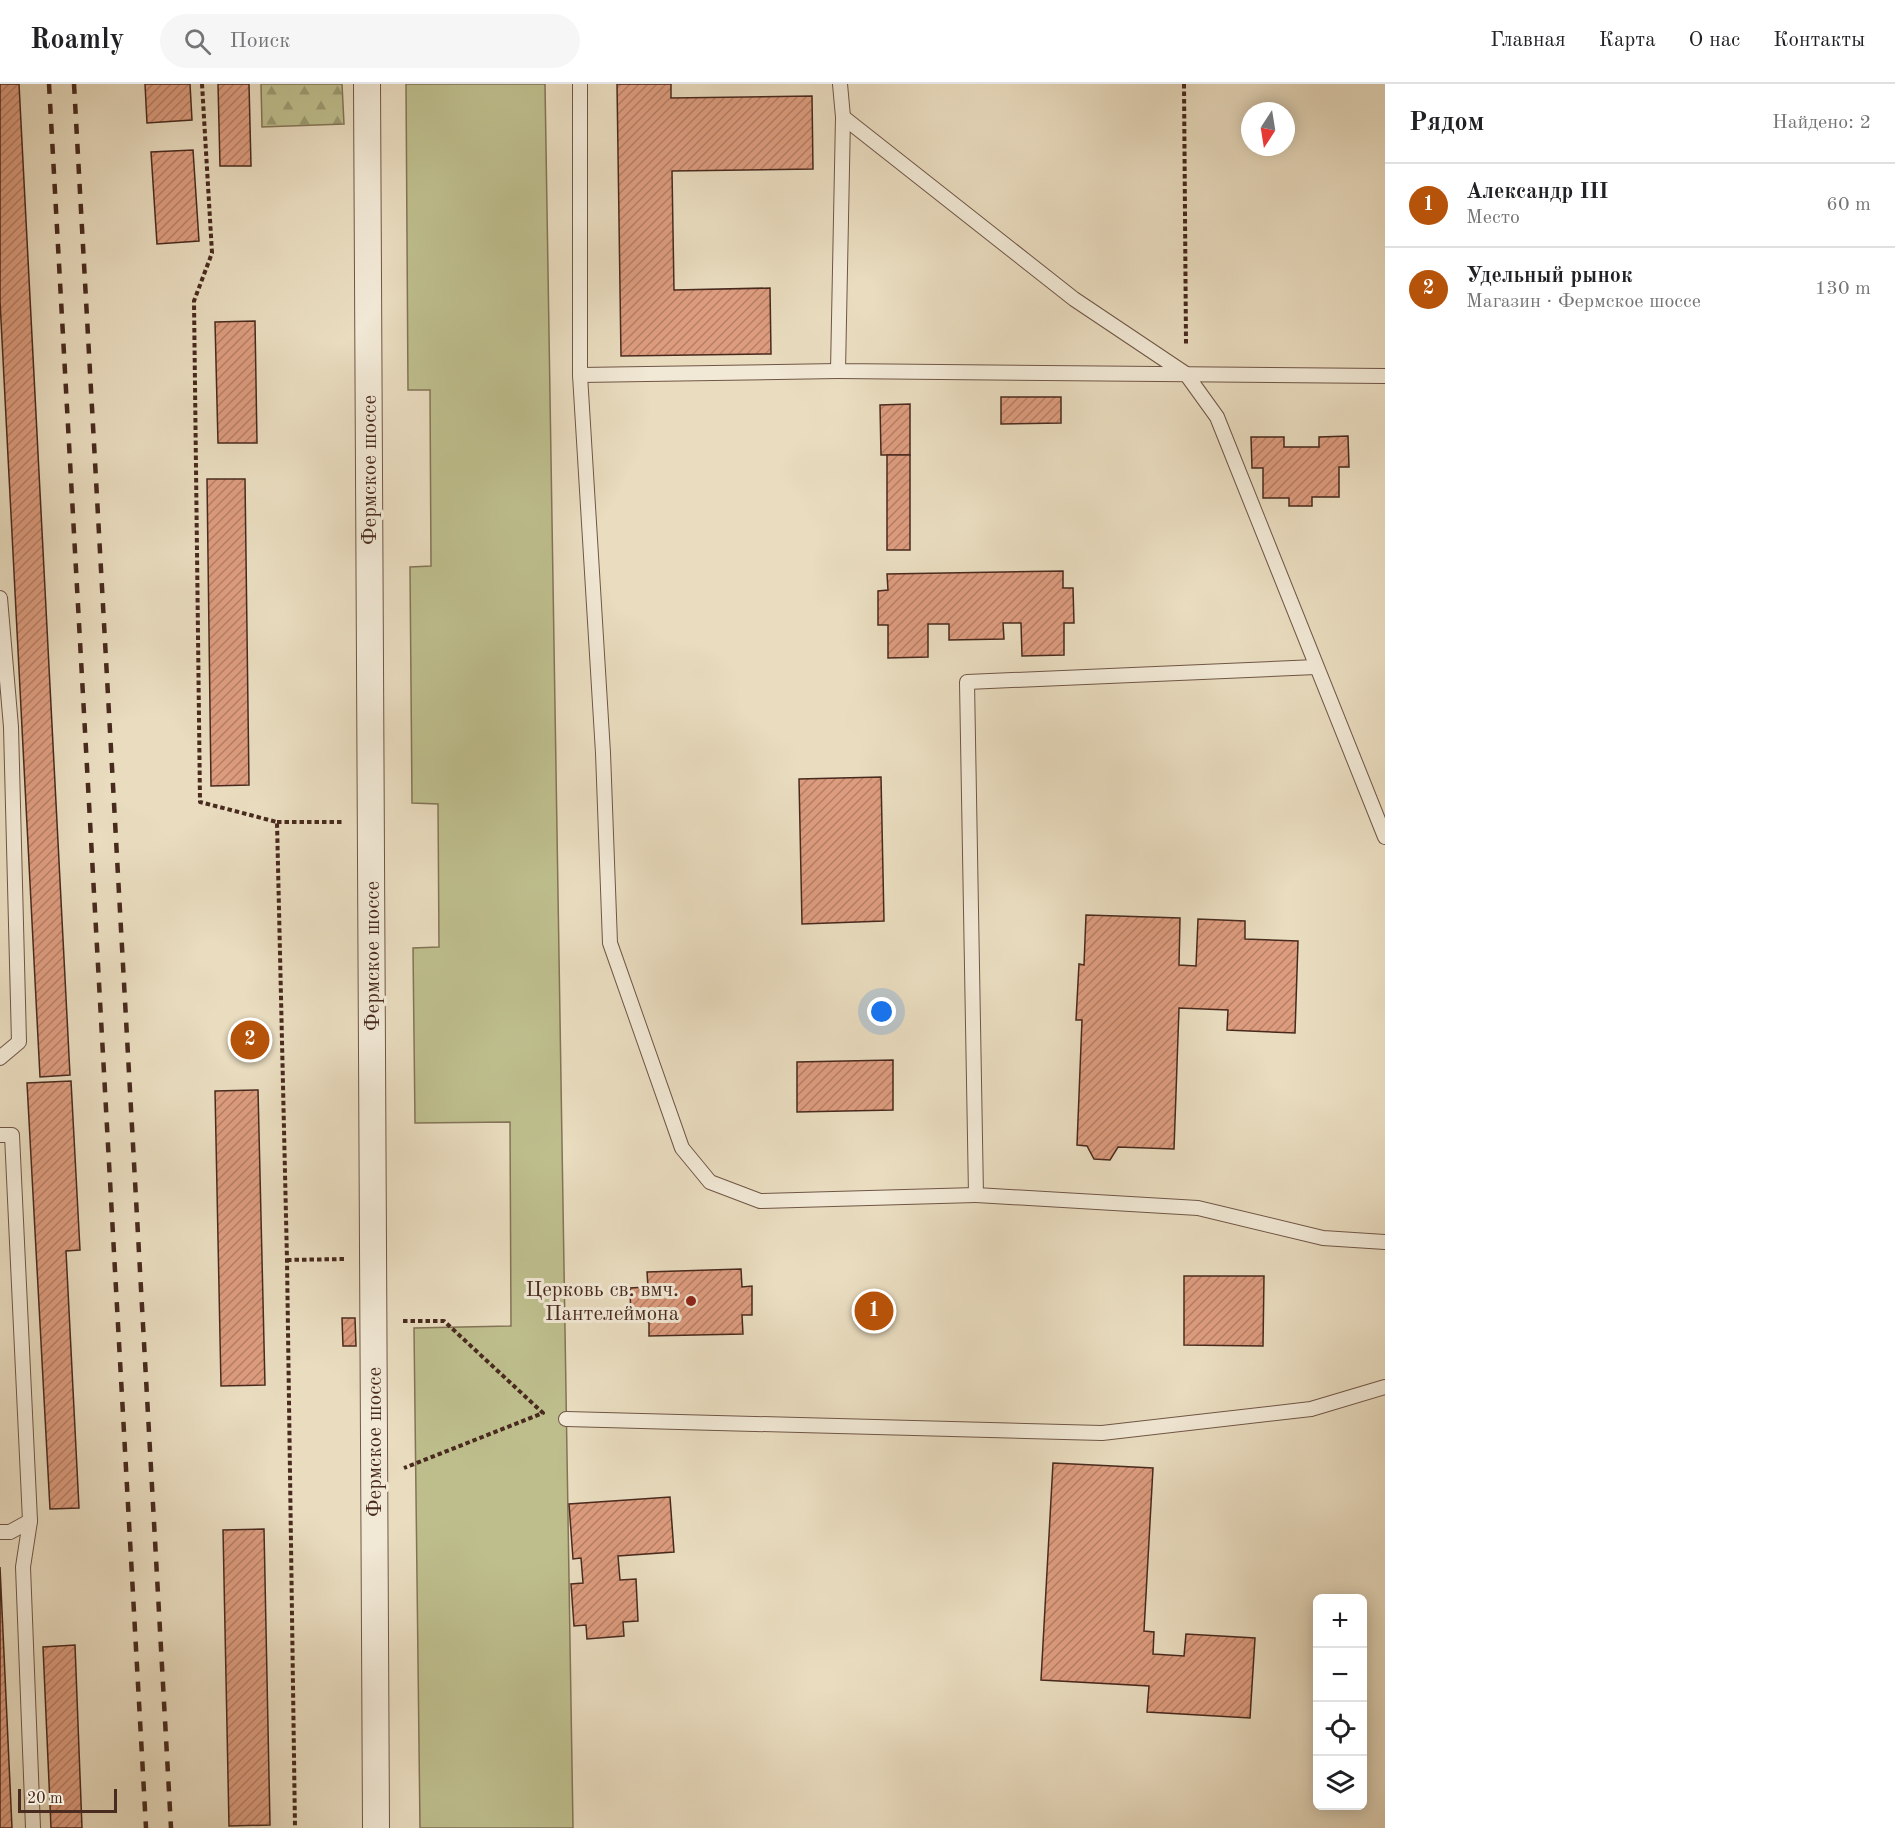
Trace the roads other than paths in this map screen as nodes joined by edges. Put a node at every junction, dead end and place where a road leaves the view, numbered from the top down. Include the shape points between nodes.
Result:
1 (368, 84) edge
2 (580, 84) edge
3 (840, 84) edge
4 (843, 117) junction
5 (838, 371) junction
6 (1186, 374) junction
7 (580, 375) junction
8 (1385, 376) edge
9 (0, 598) edge
10 (1316, 667) junction
11 (1385, 837) edge
12 (0, 1058) edge
13 (0, 1136) edge
14 (976, 1195) junction
15 (1385, 1242) edge
16 (1385, 1387) edge
17 (566, 1419) dead end
18 (30, 1521) junction
19 (0, 1532) edge
20 (33, 1828) edge
21 (376, 1828) edge

1 - 21 street, Фермское шоссе
2 - 7 lane
3 - 4 lane
4 - 5 lane
4 - 6 lane via 1074,299
5 - 6 lane
5 - 7 lane
6 - 8 lane
6 - 10 lane via 1217,417
7 - 14 lane via 603,753 610,943 682,1148 710,1182 760,1201
9 - 12 lane via 11,727 19,1042
10 - 11 lane
10 - 14 lane via 968,682
13 - 18 lane via 12,1135
14 - 15 lane via 1198,1208 1323,1238
16 - 17 lane via 1311,1409 1102,1433
18 - 19 lane via 10,1532
18 - 20 lane via 23,1567

